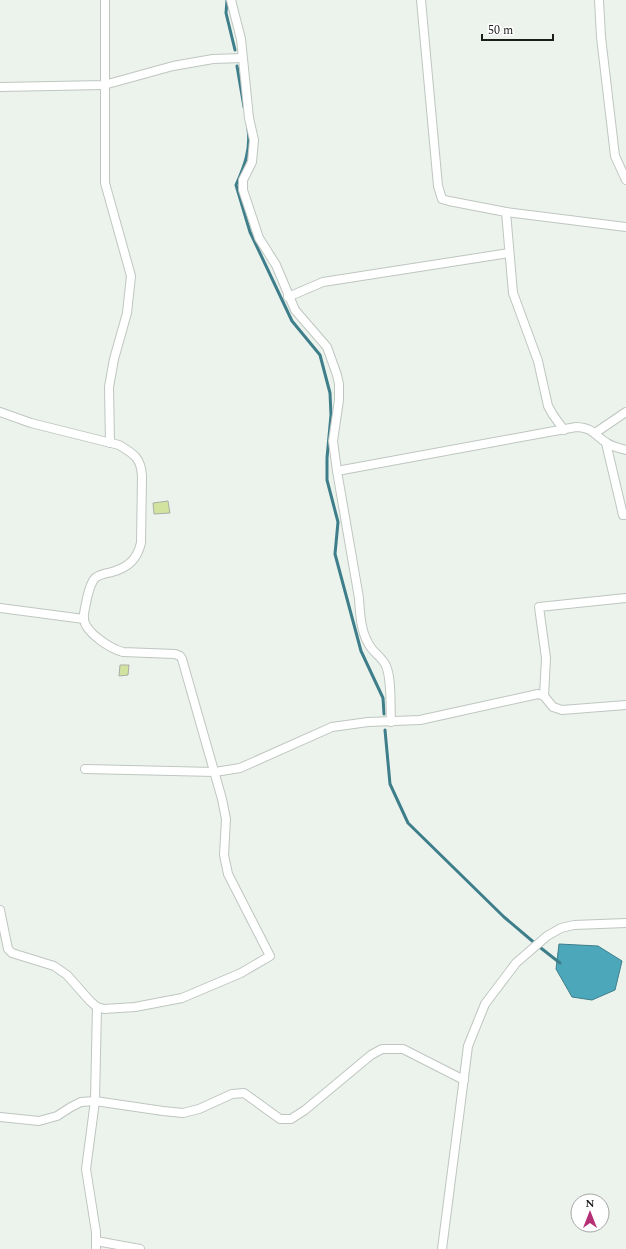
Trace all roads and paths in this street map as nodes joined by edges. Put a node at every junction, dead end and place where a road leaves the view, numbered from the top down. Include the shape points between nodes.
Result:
1 (105, 0) edge
2 (231, 0) edge
3 (421, 0) edge
4 (599, 0) edge
5 (242, 58) junction
6 (104, 85) junction
7 (0, 87) edge
8 (626, 180) edge
9 (506, 212) junction
10 (626, 227) edge
11 (509, 253) junction
12 (288, 297) junction
13 (0, 412) edge
14 (626, 412) edge
15 (564, 430) junction
16 (595, 433) junction
17 (110, 443) junction
18 (606, 443) junction
19 (626, 450) edge
20 (337, 471) junction
21 (626, 515) edge
22 (626, 598) edge
23 (0, 608) edge
24 (84, 619) junction
25 (544, 696) junction
26 (626, 705) edge
27 (391, 722) junction
28 (85, 769) dead end
29 (215, 772) junction
30 (0, 910) edge
31 (626, 923) edge
32 (96, 1007) junction
33 (464, 1080) junction
34 (95, 1101) junction
35 (0, 1117) edge
36 (96, 1245) edge
37 (140, 1249) edge
38 (442, 1249) edge

1 - 6 street
2 - 5 street
3 - 9 street via 439,193 442,199 449,201
4 - 8 street via 615,156
5 - 6 street via 213,59 173,66
5 - 12 street via 254,140 252,162 243,180 243,190 259,238 284,281
6 - 7 street
6 - 17 street via 105,183 131,276 127,313 109,387
9 - 10 street
9 - 11 street
11 - 12 street via 323,282
11 - 15 street via 513,293 538,361 548,406
12 - 20 street via 295,310 327,347 337,375 339,400 333,442
13 - 17 street via 31,423
14 - 16 street
15 - 16 street via 586,428
15 - 20 street
16 - 18 street
17 - 24 street via 131,452 141,465 141,543 138,553 127,565 95,579 90,587
18 - 19 street
18 - 21 street via 623,515
20 - 27 street via 364,635 386,665
22 - 25 street via 539,607 546,658
23 - 24 street
24 - 29 street via 88,629 116,650 180,656
25 - 26 street via 553,707 562,710
25 - 27 street via 532,695 420,720
27 - 29 street via 332,727 240,768
28 - 29 street
29 - 32 street via 226,819 224,855 228,874 270,956 240,973 182,998 135,1007
30 - 32 street via 8,949 12,953 54,966 67,975
31 - 33 street via 561,928 547,936 516,963 485,1004 468,1046
32 - 34 street
33 - 34 street via 403,1050 382,1049 371,1055 305,1110 286,1120 273,1115 244,1093 232,1094 199,1109 183,1112
33 - 38 street
34 - 35 street via 81,1102 58,1116 39,1121
34 - 36 street via 86,1169
36 - 37 street

